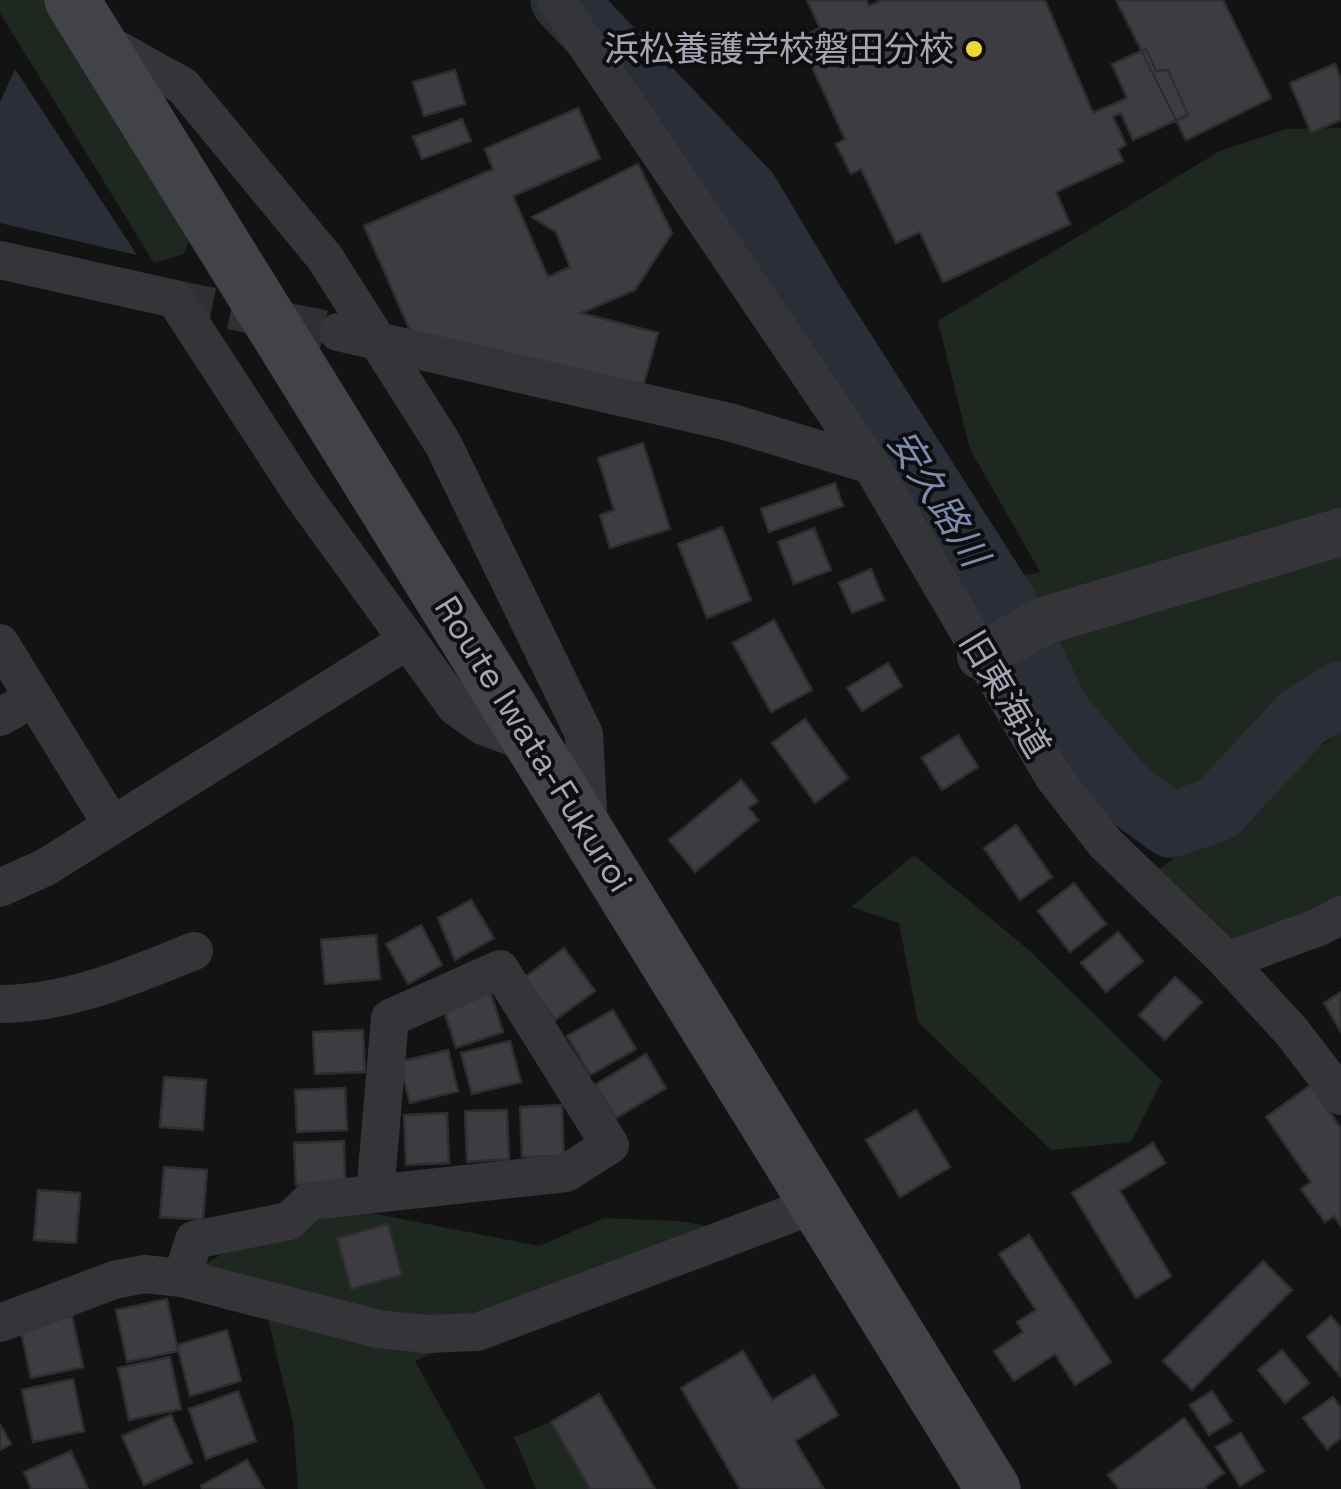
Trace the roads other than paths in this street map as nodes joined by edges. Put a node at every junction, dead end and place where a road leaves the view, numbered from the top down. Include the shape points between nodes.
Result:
1 (556, 0) edge
2 (84, 18) edge
3 (0, 260) edge
4 (338, 332) tunnel mouth
5 (375, 341) junction
6 (871, 465) junction
7 (1341, 532) edge
8 (408, 640) junction
9 (0, 643) edge
10 (982, 656) junction
11 (34, 698) junction
12 (0, 717) edge
13 (536, 746) junction
14 (112, 825) junction
15 (589, 831) junction
16 (0, 888) edge
17 (1341, 915) edge
18 (194, 951) dead end
19 (1227, 962) junction
20 (0, 1004) edge
21 (1341, 1096) edge
22 (374, 1194) junction
23 (817, 1204) junction
24 (182, 1278) junction
25 (0, 1323) edge
26 (993, 1489) edge

1 - 6 street, 旧東海道
2 - 5 street via 182,86 326,258
2 - 13 main road, Route Iwata-Fukuroi
3 - 8 street via 175,299 301,494
4 - 5 street
5 - 6 street via 729,422
5 - 15 street via 443,444 584,734
6 - 10 street, 旧東海道
7 - 10 street via 1044,622
8 - 13 street via 456,707 482,726
8 - 14 street
9 - 11 street
10 - 19 street, 旧東海道 via 1053,776 1105,843
11 - 12 street
11 - 14 street
13 - 15 main road, Route Iwata-Fukuroi
14 - 16 street
15 - 23 main road, Route Iwata-Fukuroi
17 - 19 street
18 - 20 street via 91,991
19 - 21 street, 旧東海道
22 - 22 street via 390,1018 500,969 610,1145 566,1173
22 - 24 street via 310,1201 289,1222 194,1240
23 - 24 street via 477,1332 378,1329
23 - 26 main road, Route Iwata-Fukuroi
24 - 25 street via 144,1274 114,1280

